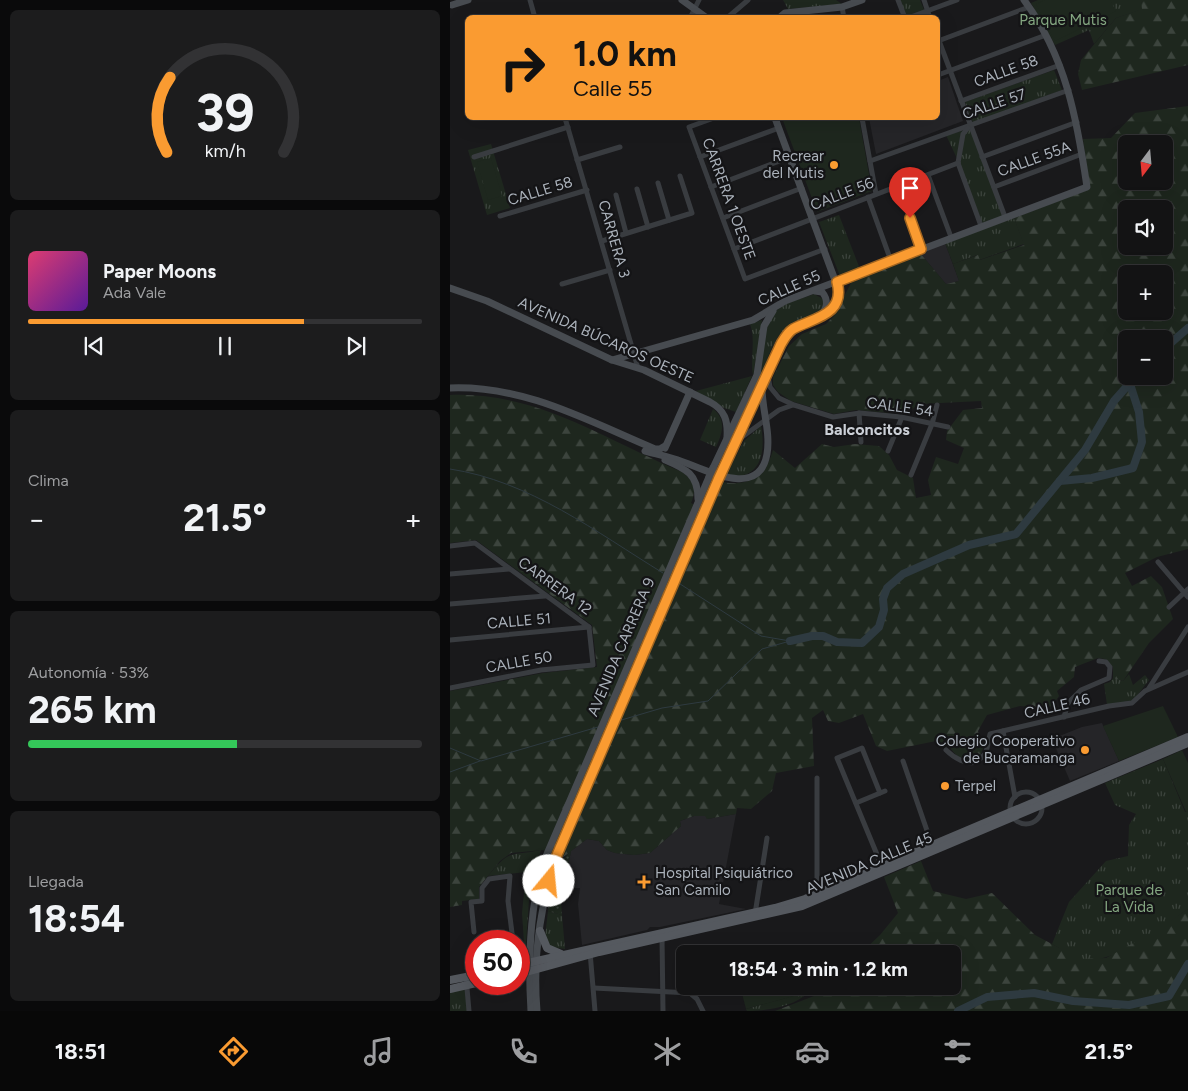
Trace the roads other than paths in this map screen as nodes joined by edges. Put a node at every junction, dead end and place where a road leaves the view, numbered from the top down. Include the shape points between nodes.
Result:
1 (468, 0) edge
2 (530, 0) edge
3 (682, 0) edge
4 (699, 0) edge
5 (748, 0) edge
6 (862, 0) edge
7 (898, 0) edge
8 (924, 0) edge
9 (957, 0) edge
10 (1027, 2) edge
11 (451, 6) edge
12 (842, 7) junction
13 (694, 9) junction
14 (928, 11) junction
15 (534, 15) edge
16 (691, 15) edge
17 (703, 15) edge
18 (730, 15) edge
19 (790, 15) edge
20 (843, 15) edge
21 (906, 15) edge
22 (916, 15) edge
23 (929, 15) edge
24 (1046, 36) junction
25 (940, 39) edge
26 (940, 45) edge
27 (1060, 65) junction
28 (950, 71) junction
29 (940, 74) edge
30 (1069, 90) junction
31 (961, 101) junction
32 (566, 120) edge
33 (708, 120) edge
34 (776, 120) edge
35 (862, 120) edge
36 (1078, 122) junction
37 (970, 127) junction
38 (568, 128) junction
39 (779, 128) junction
40 (620, 147) dead end
41 (1082, 154) junction
42 (474, 157) dead end
43 (700, 157) junction
44 (790, 157) junction
45 (982, 157) junction
46 (577, 160) junction
47 (870, 160) junction
48 (958, 163) junction
49 (928, 175) junction
50 (680, 176) dead end
51 (658, 183) dead end
52 (898, 186) junction
53 (711, 187) junction
54 (994, 187) junction
55 (802, 188) junction
56 (637, 189) dead end
57 (587, 190) junction
58 (876, 194) junction
59 (616, 195) dead end
60 (868, 197) junction
61 (500, 216) dead end
62 (1006, 217) junction
63 (723, 218) junction
64 (814, 218) junction
65 (669, 220) junction
66 (981, 226) junction
67 (648, 227) junction
68 (626, 233) junction
69 (951, 237) junction
70 (602, 241) junction
71 (734, 248) junction
72 (825, 249) junction
73 (921, 249) junction
74 (891, 262) junction
75 (610, 270) junction
76 (837, 282) junction
77 (562, 284) dead end
78 (450, 288) edge
79 (814, 291) junction
80 (778, 305) junction
81 (814, 321) junction
82 (634, 354) junction
83 (612, 360) junction
84 (638, 368) junction
85 (768, 371) junction
86 (763, 381) junction
87 (450, 388) edge
88 (690, 392) junction
89 (794, 405) junction
90 (937, 405) dead end
91 (860, 413) junction
92 (902, 417) junction
93 (765, 419) junction
94 (932, 424) junction
95 (948, 427) dead end
96 (617, 433) junction
97 (727, 438) junction
98 (861, 442) dead end
99 (733, 445) junction
100 (665, 446) junction
101 (645, 451) junction
102 (888, 452) dead end
103 (678, 460) junction
104 (911, 475) dead end
105 (698, 503) junction
106 (450, 546) edge
107 (1158, 562) dead end
108 (509, 569) junction
109 (450, 574) edge
110 (1187, 593) edge
111 (546, 596) junction
112 (450, 604) edge
113 (1169, 607) dead end
114 (590, 627) junction
115 (1188, 627) edge
116 (450, 640) edge
117 (1099, 661) dead end
118 (593, 665) joint
119 (1188, 672) edge
120 (450, 688) edge
121 (1149, 688) junction
122 (1064, 717) junction
123 (1003, 731) junction
124 (1188, 736) edge
125 (1188, 743) edge
126 (946, 750) dead end
127 (903, 762) dead end
128 (817, 778) dead end
129 (1015, 796) junction
130 (1041, 802) junction
131 (856, 803) junction
132 (1012, 814) junction
133 (767, 838) dead end
134 (933, 848) junction
135 (883, 869) junction
136 (817, 897) junction
137 (755, 915) junction
138 (474, 930) edge
139 (512, 930) edge
140 (540, 931) junction
141 (662, 935) junction
142 (590, 951) junction
143 (563, 954) junction
144 (533, 962) junction
145 (530, 963) edge
146 (533, 971) junction
147 (530, 972) edge
148 (450, 980) edge
149 (465, 981) edge
150 (465, 982) edge
151 (594, 988) junction
152 (450, 989) edge
153 (663, 992) junction
154 (468, 995) edge
155 (470, 1011) edge
156 (531, 1011) edge
157 (537, 1011) edge
158 (595, 1011) edge
159 (663, 1011) edge
160 (703, 1011) edge

1 - 11 main road
2 - 15 street
3 - 13 main road
4 - 13 street
5 - 18 street
6 - 12 main road
7 - 21 street
8 - 14 street
9 - 14 street
10 - 24 main road
10 - 25 street
12 - 19 main road
12 - 20 street
13 - 16 street
13 - 17 main road
14 - 22 street
14 - 23 street
24 - 27 main road
24 - 28 street
26 - 28 street
27 - 30 main road
27 - 31 street, CALLE 58
28 - 29 street
28 - 31 street
30 - 36 main road
30 - 37 street, CALLE 57
31 - 37 street
32 - 38 street, CARRERA 3
33 - 43 street, CARRERA 1 OESTE via 689,127
34 - 39 main road
35 - 47 street
36 - 41 main road
36 - 45 street
37 - 45 street
37 - 47 street, CALLE 57
37 - 48 street via 963,134
38 - 42 street
38 - 46 street, CARRERA 3
39 - 43 street
39 - 44 main road
40 - 46 street
41 - 54 street, CALLE 55A
41 - 62 main road, CALLE 55 via 1087,187
43 - 53 street, CARRERA 1 OESTE
44 - 53 street
44 - 55 main road
45 - 54 street
46 - 57 street, CARRERA 3
47 - 58 street
48 - 49 street, CALLE 56
48 - 66 street
49 - 52 street, CALLE 56
49 - 69 street
50 - 65 street via 692,213
51 - 65 street
52 - 58 street, CALLE 56
52 - 73 street
53 - 63 street, CARRERA 1 OESTE
54 - 62 street
55 - 63 street
55 - 64 main road
56 - 67 street
57 - 61 street, CALLE 58
57 - 70 street, CARRERA 3
58 - 60 street, CALLE 56
59 - 68 street
60 - 64 street, CALLE 56
60 - 74 street
62 - 66 main road, CALLE 55
63 - 71 street, CARRERA 1 OESTE
64 - 71 street, CALLE 56
64 - 72 main road
65 - 67 street
66 - 69 main road, CALLE 55
67 - 68 street
68 - 70 street
69 - 73 main road, CALLE 55
70 - 75 street, CARRERA 3
71 - 72 street, CARRERA 1 OESTE via 745,279
72 - 76 main road
73 - 74 main road, CALLE 55
74 - 76 main road, CALLE 55
75 - 77 street
75 - 82 street, CARRERA 3
76 - 79 main road, CALLE 55
76 - 81 main road, AVENIDA CARRERA 9 via 838,295 832,309
78 - 83 main road, AVENIDA BÚCAROS OESTE
79 - 80 main road, CALLE 55
79 - 81 main road via 822,292 827,302 825,310
80 - 82 main road, CALLE 55 via 753,320
80 - 97 main road, AVENIDA CARRERA 9 via 765,322 758,371
81 - 85 main road, AVENIDA CARRERA 9 via 789,332
82 - 83 main road, CALLE 55
82 - 84 street, CARRERA 3
83 - 84 main road, AVENIDA BÚCAROS OESTE
84 - 88 main road, AVENIDA BÚCAROS OESTE
85 - 86 main road, AVENIDA CARRERA 9
85 - 89 street, CALLE 54 via 772,391
86 - 93 main road
86 - 99 main road, AVENIDA CARRERA 9
87 - 96 main road via 523,396
88 - 97 main road, AVENIDA BÚCAROS OESTE via 721,410 727,423
88 - 100 main road
89 - 91 street, CALLE 54 via 833,417
89 - 93 street via 781,408
90 - 94 street
91 - 92 street, CALLE 54
91 - 98 street
92 - 94 street, CALLE 54
92 - 102 street
93 - 99 street
93 - 103 main road via 767,457 760,468 747,478 726,478
94 - 95 street, CALLE 54
94 - 104 street
96 - 100 main road via 655,448
96 - 101 main road
97 - 105 main road, AVENIDA CARRERA 9, bridge
99 - 140 main road, AVENIDA CARRERA 9, bridge via 557,855
100 - 103 main road via 668,454
101 - 103 main road
101 - 105 main road via 690,472 696,481
105 - 144 main road, AVENIDA CARRERA 9 via 548,851 536,892
106 - 108 street, CARRERA 12 via 475,543
107 - 110 street
108 - 109 street
108 - 111 street, CARRERA 12
110 - 113 street
111 - 112 street
111 - 114 street, CARRERA 12
114 - 116 street, CALLE 51
114 - 118 street, CARRERA 12
115 - 121 street
117 - 122 street via 1110,667 1109,678 1081,690 1068,703
118 - 120 street, CALLE 50 via 541,670
119 - 121 street, CALLE 46
121 - 122 street, CALLE 46 via 1132,704
122 - 123 street, CALLE 46
123 - 126 street via 990,734 986,753 977,762 968,763
123 - 129 street
124 - 130 main road, AVENIDA CALLE 45
125 - 130 main road, AVENIDA CALLE 45
127 - 134 street
128 - 136 street
129 - 130 street via 1027,792
129 - 132 street via 1011,804
130 - 132 main road, AVENIDA CALLE 45
130 - 132 street via 1040,816 1034,822 1022,824
131 - 131 street via 837,758 862,748 882,792
131 - 135 street
132 - 134 main road, AVENIDA CALLE 45
133 - 137 street
134 - 135 main road, AVENIDA CALLE 45
135 - 136 main road, AVENIDA CALLE 45
136 - 137 main road, AVENIDA CALLE 45
137 - 141 main road, AVENIDA CALLE 45
138 - 139 street via 471,902 482,901 482,888 489,879 510,876 508,901
140 - 143 main road via 547,948
140 - 144 main road, AVENIDA CARRERA 9
141 - 142 main road, AVENIDA CALLE 45
141 - 153 street
142 - 143 main road, AVENIDA CALLE 45
142 - 146 main road, AVENIDA CALLE 45
142 - 151 street
143 - 144 main road, AVENIDA CALLE 45
144 - 145 main road, AVENIDA CALLE 45
144 - 146 main road, AVENIDA CARRERA 9
146 - 147 main road, AVENIDA CALLE 45
146 - 156 main road, AVENIDA CARRERA 9
146 - 157 main road, AVENIDA CARRERA 9
148 - 149 main road
150 - 152 main road
151 - 153 street
151 - 158 street
153 - 159 street
153 - 160 street via 690,994 697,999
154 - 155 street

